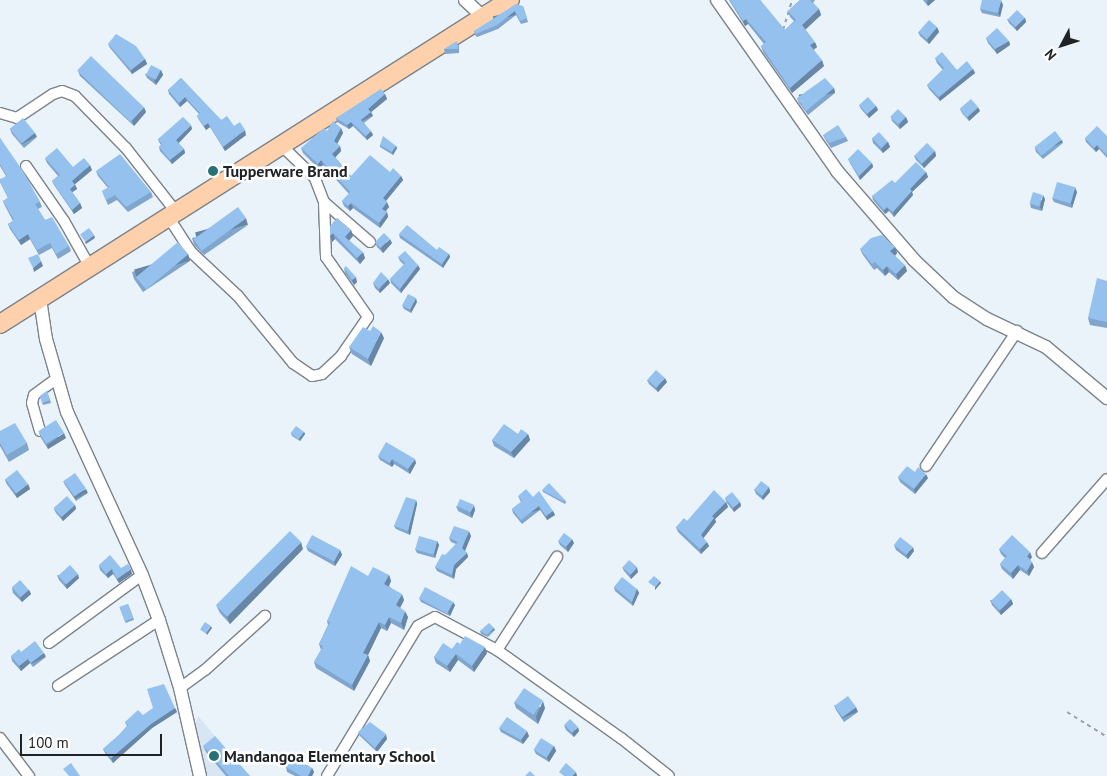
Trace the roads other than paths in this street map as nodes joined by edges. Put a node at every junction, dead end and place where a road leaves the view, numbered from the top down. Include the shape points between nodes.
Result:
1 (465, 0) edge
2 (510, 0) edge
3 (717, 0) edge
4 (483, 17) junction
5 (0, 113) edge
6 (281, 145) junction
7 (26, 166) dead end
8 (324, 202) junction
9 (173, 216) junction
10 (370, 242) dead end
11 (91, 269) junction
12 (40, 299) junction
13 (0, 324) edge
14 (1017, 331) junction
15 (56, 380) junction
16 (1107, 398) edge
17 (40, 431) edge
18 (926, 466) dead end
19 (1107, 479) edge
20 (1042, 553) dead end
21 (557, 557) dead end
22 (142, 575) junction
23 (264, 616) dead end
24 (160, 620) junction
25 (49, 644) dead end
26 (497, 650) junction
27 (58, 686) dead end
28 (180, 688) junction
29 (0, 738) edge
30 (29, 776) edge
31 (200, 776) edge
32 (327, 776) edge
33 (669, 776) edge

1 - 4 street
2 - 4 highway
3 - 14 street via 837,171 870,212 952,297 987,319
4 - 6 highway
5 - 9 street via 17,118 53,94 62,91 76,96 126,148
6 - 8 street via 315,178
6 - 9 highway
7 - 11 street via 64,221
8 - 9 street via 326,257 368,317 332,366 322,374 312,376 294,363 238,296 197,258
8 - 10 street
9 - 11 highway
11 - 12 highway
12 - 13 highway
12 - 15 street
14 - 16 street via 1060,357
14 - 18 street
15 - 17 street via 34,395 32,403
15 - 22 street via 87,458
19 - 20 street
21 - 26 street
22 - 24 street
22 - 25 street
23 - 28 street via 205,670
24 - 27 street
24 - 28 street
26 - 32 street via 435,617 423,621
26 - 33 street
28 - 31 street
29 - 30 street

